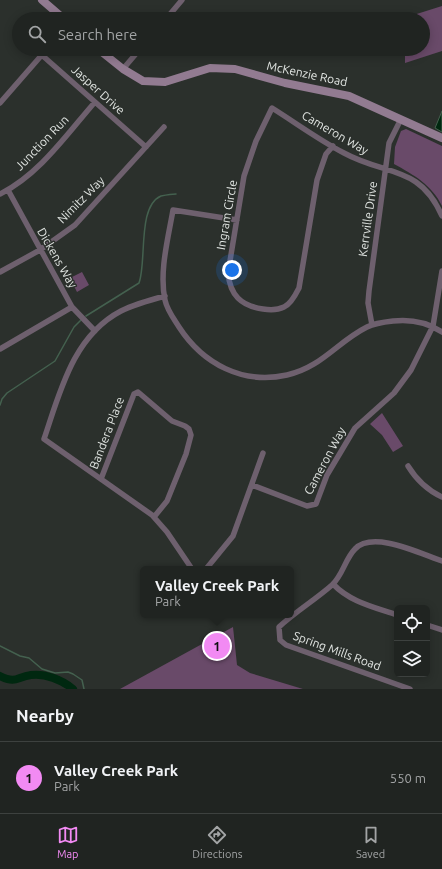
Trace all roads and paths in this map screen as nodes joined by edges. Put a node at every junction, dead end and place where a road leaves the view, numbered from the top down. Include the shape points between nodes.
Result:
1 (42, 0) edge
2 (182, 0) edge
3 (56, 12) edge
4 (172, 12) edge
5 (41, 56) edge
6 (43, 56) edge
7 (107, 56) edge
8 (134, 56) edge
9 (123, 69) junction
10 (95, 102) junction
11 (0, 103) edge
12 (272, 108) joint
13 (401, 119) junction
14 (164, 127) dead end
15 (442, 138) edge
16 (333, 146) junction
17 (146, 147) junction
18 (386, 170) junction
19 (8, 190) junction
20 (0, 194) edge
21 (442, 216) edge
22 (237, 220) junction
23 (40, 250) junction
24 (442, 271) edge
25 (0, 272) edge
26 (165, 296) junction
27 (72, 307) junction
28 (372, 325) junction
29 (433, 326) junction
30 (95, 331) junction
31 (442, 332) edge
32 (0, 349) edge
33 (263, 453) dead end
34 (408, 466) dead end
35 (101, 479) junction
36 (252, 485) junction
37 (442, 497) edge
38 (154, 517) junction
39 (442, 561) edge
40 (190, 566) edge
41 (208, 566) edge
42 (333, 584) junction
43 (394, 614) edge
44 (294, 615) edge
45 (290, 618) edge
46 (430, 626) edge
47 (442, 630) edge
48 (410, 689) edge

1 - 3 street
2 - 4 street
5 - 11 street
6 - 10 street, Jasper Drive
7 - 9 street, McKenzie Road
8 - 9 street
9 - 13 street, McKenzie Road via 143,81 165,82 210,68 235,69 285,83 349,96
10 - 17 street, Jasper Drive
10 - 19 street, Junction Run via 38,167
12 - 16 street, Cameron Way
12 - 22 street, Ingram Circle via 256,141 244,176
13 - 15 street, McKenzie Road
13 - 18 street, Kerrville Drive via 389,143
14 - 17 street, Nimitz Way
16 - 18 street, Cameron Way via 366,164
16 - 22 street, Ingram Circle via 326,154 317,180 299,288 285,307 268,310 253,308 244,304 230,285 228,273
17 - 23 street, Nimitz Way via 84,216
18 - 21 street, Cameron Way via 409,176 429,192
18 - 28 street, Kerrville Drive via 369,291 368,303
19 - 20 street, Junction Run
19 - 23 street, Dickens Way
22 - 26 street via 173,210 163,274
23 - 25 street, Nimitz Way
23 - 27 street, Dickens Way
24 - 29 street, Cameron Way
26 - 28 street via 172,316 198,352 222,367 243,375 270,377 288,375 304,369 320,362 344,341
26 - 30 street via 120,312
27 - 30 street, Dickens Way
27 - 32 street
28 - 29 street via 404,320 426,322
29 - 31 street
29 - 36 street, Cameron Way via 411,370 394,393 355,428 327,475 316,504 307,506
30 - 35 street via 86,340 67,372 44,439
33 - 36 street
34 - 37 street via 414,476
35 - 38 street
35 - 38 street, Bandera Place via 126,411 134,394 138,392 168,418 189,429 191,435 167,501
36 - 41 street via 233,536
38 - 40 street
39 - 42 street via 389,543 372,540 354,550
42 - 43 street via 350,598
42 - 44 street, Spring Mills Road
45 - 48 street, Spring Mills Road via 279,627 280,640 286,644
46 - 47 street

